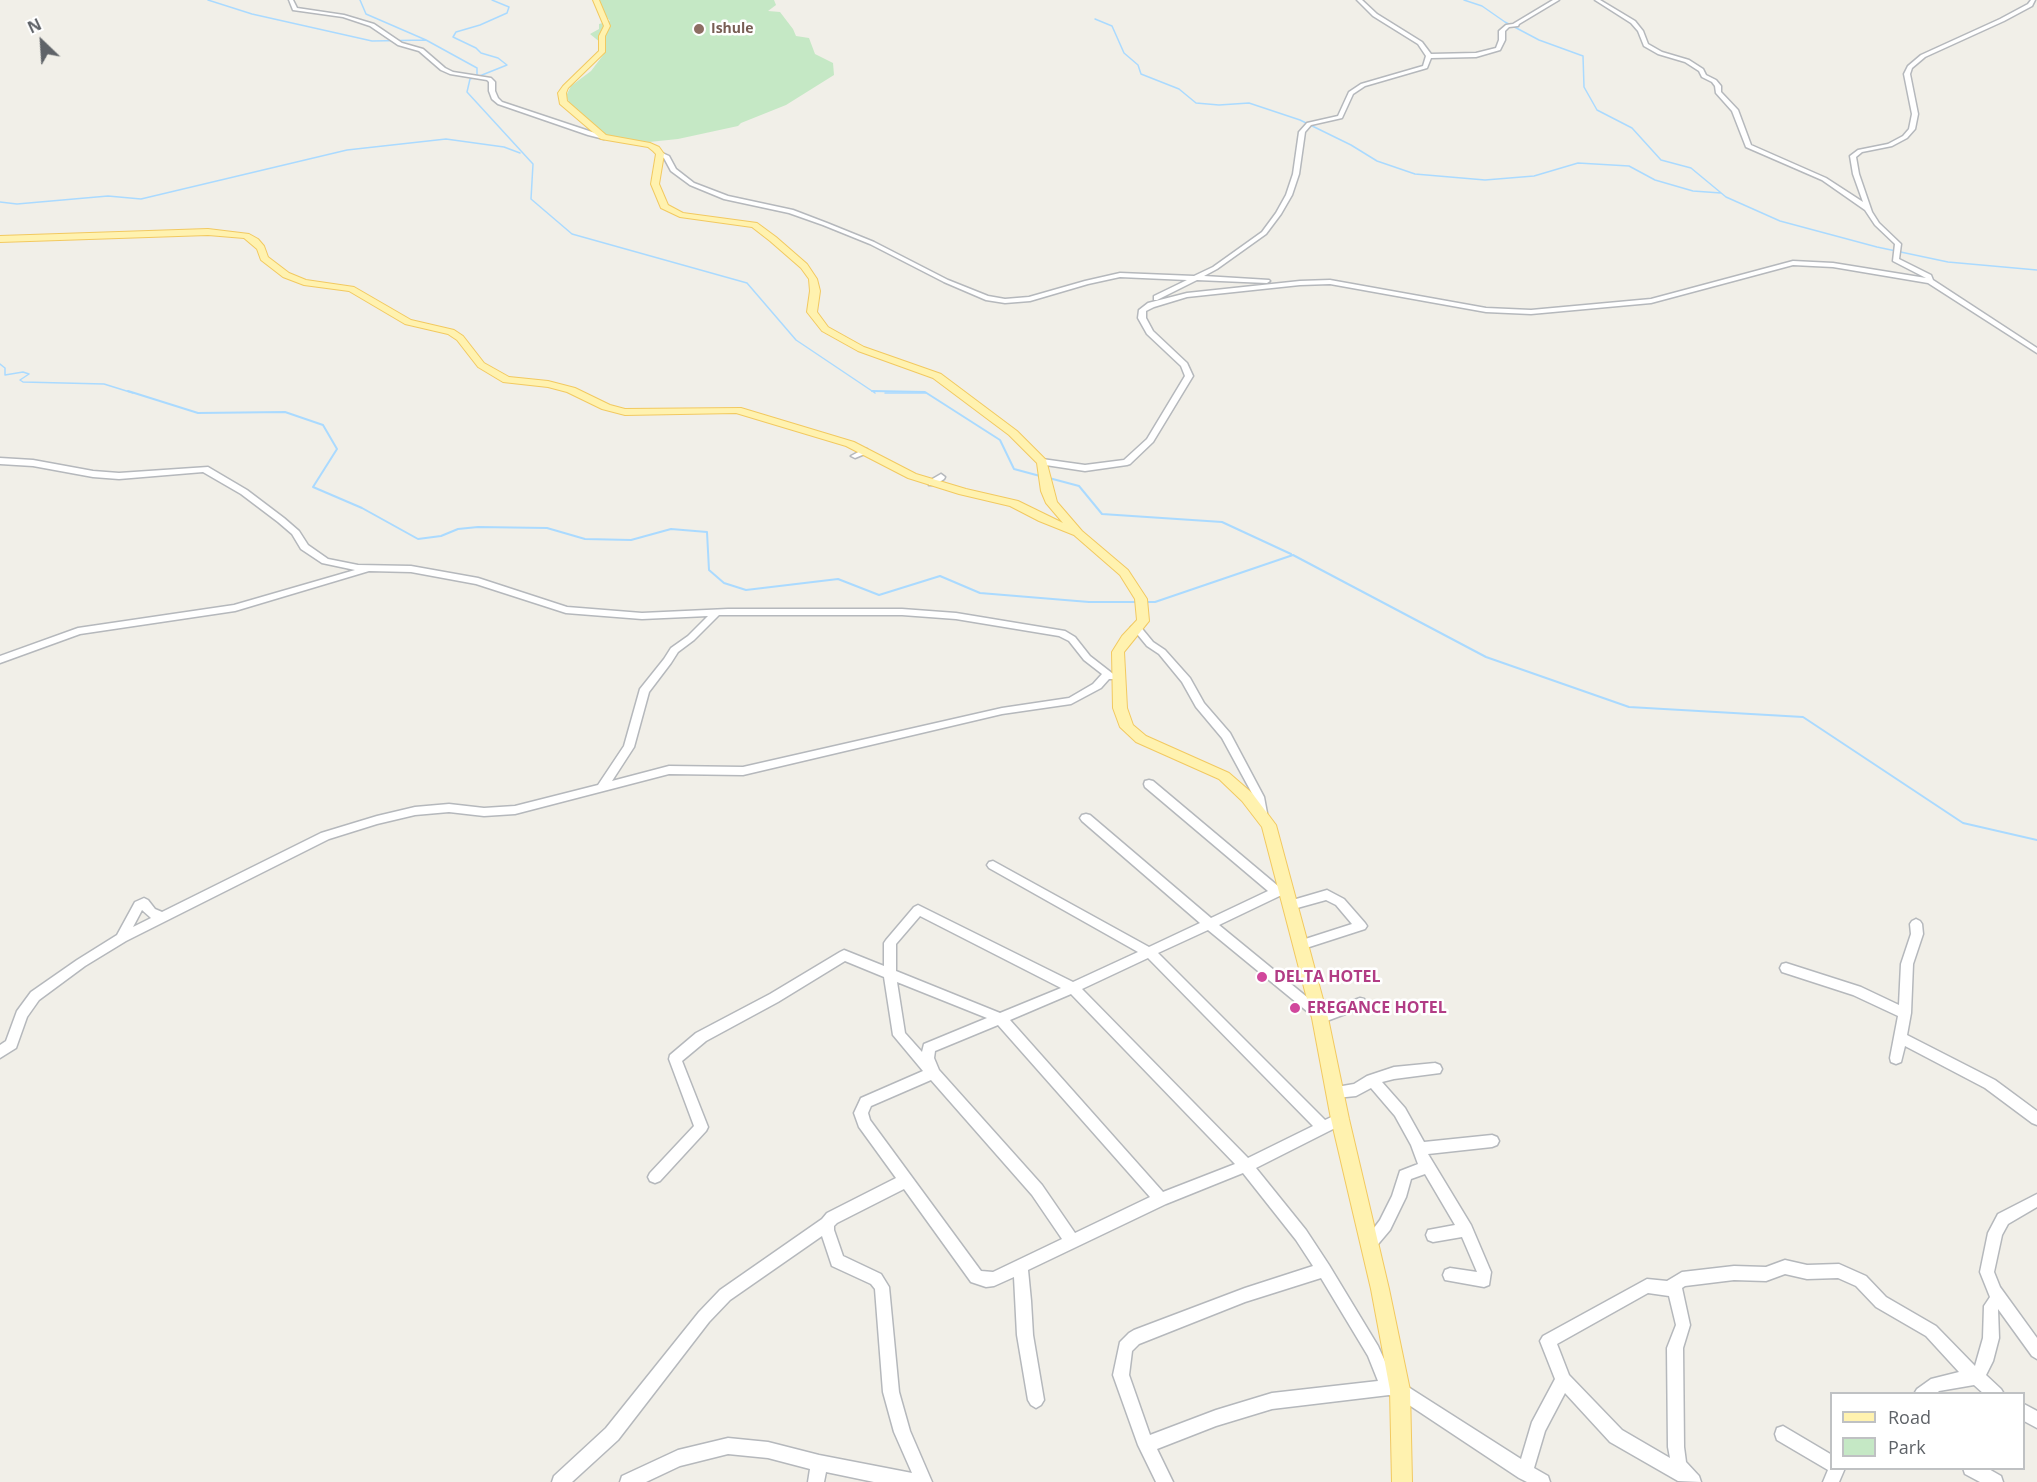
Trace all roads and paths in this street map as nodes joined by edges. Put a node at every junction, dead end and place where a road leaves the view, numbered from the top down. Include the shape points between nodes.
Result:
1 (291, 0) edge
2 (596, 0) edge
3 (1359, 0) edge
4 (1557, 0) edge
5 (1597, 0) edge
6 (2022, 1) edge
7 (2033, 3) edge
8 (1429, 56) junction
9 (604, 137) junction
10 (660, 154) junction
11 (1868, 209) junction
12 (0, 239) edge
13 (1196, 278) junction
14 (1930, 281) junction
15 (1315, 282) junction
16 (1151, 305) junction
17 (2037, 351) edge
18 (864, 451) junction
19 (855, 456) dead end
20 (0, 461) edge
21 (1044, 473) junction
22 (1078, 533) junction
23 (369, 569) junction
24 (716, 613) junction
25 (1136, 627) junction
26 (3, 660) edge
27 (1113, 679) junction
28 (1149, 784) dead end
29 (602, 787) junction
30 (1261, 813) junction
31 (1086, 818) dead end
32 (993, 865) dead end
33 (1282, 890) junction
34 (1290, 905) junction
35 (162, 918) junction
36 (1916, 924) dead end
37 (1211, 925) junction
38 (122, 938) junction
39 (1300, 945) junction
40 (1150, 953) junction
41 (1786, 968) dead end
42 (890, 973) junction
43 (1073, 988) junction
44 (1360, 1003) dead end
45 (1905, 1013) junction
46 (1319, 1015) junction
47 (1000, 1018) junction
48 (1899, 1037) junction
49 (0, 1053) edge
50 (1896, 1058) dead end
51 (1435, 1069) dead end
52 (933, 1073) junction
53 (1372, 1080) junction
54 (1335, 1092) junction
55 (1340, 1119) junction
56 (2037, 1119) edge
57 (1324, 1128) junction
58 (1492, 1141) dead end
59 (1421, 1152) junction
60 (1246, 1166) junction
61 (655, 1177) dead end
62 (907, 1180) junction
63 (1161, 1199) junction
64 (2037, 1200) edge
65 (827, 1224) junction
66 (1466, 1230) junction
67 (1433, 1235) dead end
68 (1072, 1241) junction
69 (1369, 1244) junction
70 (1020, 1266) junction
71 (1324, 1270) junction
72 (1450, 1275) dead end
73 (1670, 1288) junction
74 (1999, 1298) junction
75 (2037, 1351) edge
76 (1977, 1377) junction
77 (1563, 1380) junction
78 (1394, 1388) junction
79 (1925, 1392) edge
80 (1994, 1392) edge
81 (1036, 1400) dead end
82 (1783, 1434) dead end
83 (1146, 1445) junction
84 (819, 1463) junction
85 (1830, 1463) edge
86 (1974, 1470) edge
87 (1525, 1472) junction
88 (1690, 1480) edge
89 (560, 1482) edge
90 (628, 1482) edge
91 (816, 1482) edge
92 (915, 1482) edge
93 (924, 1482) edge
94 (1165, 1482) edge
95 (1402, 1482) edge
96 (1542, 1482) edge
97 (1995, 1482) edge

1 - 9 street via 295,9 344,16 372,26 393,40 421,50 447,71 491,80 492,91 500,103
2 - 9 main road via 607,26 602,36 602,52 565,87 562,98
3 - 8 street via 1375,15 1420,43
4 - 8 street via 1502,31 1498,49 1476,55
5 - 11 street via 1632,22 1646,45 1687,61 1714,81 1718,92 1735,110 1748,146 1831,183
6 - 7 street
7 - 11 street via 1942,46 1910,67 1907,74 1915,114 1912,129 1890,145 1852,156
8 - 13 street via 1425,67 1362,85 1351,93 1340,117 1309,124 1302,132 1296,174 1279,213 1264,233
9 - 10 main road via 650,145
10 - 13 street via 692,184 726,198 791,211 825,224 986,298 1030,299 1120,275
10 - 21 main road via 655,184 664,206 680,215 742,222 764,231 813,279 812,312 825,329 861,349 948,383 1013,433
11 - 14 street via 1898,244 1895,260 1929,276
12 - 18 main road via 208,232 246,236 261,248 264,258 286,275 304,282 351,289 408,322 451,332 481,365 507,380 572,390 606,407 642,414 738,410
13 - 15 street
13 - 16 street
14 - 15 street via 1833,265 1793,263 1651,301 1502,312
14 - 17 street
15 - 16 street via 1187,295
16 - 21 street via 1143,310 1145,324 1189,376 1159,427 1127,462
18 - 19 street
18 - 22 main road via 912,476 1014,503
20 - 23 street via 119,476 205,469 281,520 317,558
21 - 22 main road via 1052,503
22 - 25 main road via 1124,573 1141,605 1143,621
23 - 24 street via 411,569 478,581 566,610 642,616
23 - 26 street via 272,593 235,608 78,631
24 - 27 street via 929,613 1026,626 1068,636
24 - 29 street via 674,650 644,691 629,747
25 - 27 main road via 1118,652
25 - 30 street via 1186,680 1200,705 1226,736 1259,797
27 - 29 street via 1071,701 1002,711 742,771 669,770
27 - 30 main road via 1127,727 1150,744 1224,777
28 - 33 street
29 - 35 street via 515,810 434,809 377,820 325,836
30 - 33 main road via 1269,825
31 - 37 street
32 - 40 street
33 - 34 main road
33 - 37 street
34 - 39 main road
34 - 39 street via 1327,895 1340,902 1361,926
35 - 38 street
35 - 38 street via 144,903 139,905
36 - 45 street via 1917,934 1907,964
37 - 40 street
37 - 46 street
38 - 49 street via 35,996 24,1009 11,1044
39 - 46 main road
40 - 43 street
40 - 57 street
41 - 45 street via 1857,991
42 - 43 street via 890,943 918,910
42 - 47 street
42 - 52 street via 899,1035
42 - 61 street via 844,955 701,1037 675,1059 701,1127
43 - 47 street
43 - 60 street
44 - 46 street
45 - 48 street
46 - 54 main road
47 - 52 street via 929,1048 927,1058
47 - 63 street
48 - 50 street
48 - 56 street via 1990,1084
51 - 53 street via 1394,1073
52 - 62 street via 866,1102 861,1113 864,1123
52 - 68 street via 1037,1190
53 - 54 street via 1356,1089
53 - 59 street via 1400,1112
54 - 55 main road
55 - 57 street
55 - 69 main road
57 - 60 street
58 - 59 street
59 - 66 street
59 - 69 street via 1426,1167 1405,1175 1385,1225
60 - 63 street
60 - 71 street
62 - 65 street
62 - 70 street via 976,1277 994,1279
63 - 68 street
64 - 74 street via 2003,1219 1995,1233 1988,1272
65 - 89 street via 725,1295 612,1434
65 - 93 street via 837,1261 876,1279 882,1287 891,1392 902,1432
66 - 67 street
66 - 72 street via 1484,1280
68 - 70 street
69 - 78 main road
70 - 81 street via 1025,1335
71 - 78 street
71 - 83 street via 1245,1295 1134,1338 1125,1347 1121,1375
73 - 76 street via 1682,1279 1766,1274 1785,1267 1806,1272 1839,1271 1861,1281 1881,1302 1932,1331
73 - 77 street via 1647,1286 1548,1341
73 - 88 street via 1675,1289 1683,1325 1675,1348 1676,1447 1679,1466
74 - 75 street
74 - 76 street via 1990,1306 1991,1338
76 - 79 street via 1936,1384
76 - 80 street
77 - 87 street via 1538,1428
77 - 88 street via 1616,1436
78 - 83 street via 1272,1401
78 - 87 street
78 - 95 main road
82 - 85 street
83 - 94 street
84 - 90 street via 768,1450 728,1446 678,1458
84 - 91 street
84 - 92 street
86 - 97 street
87 - 96 street

